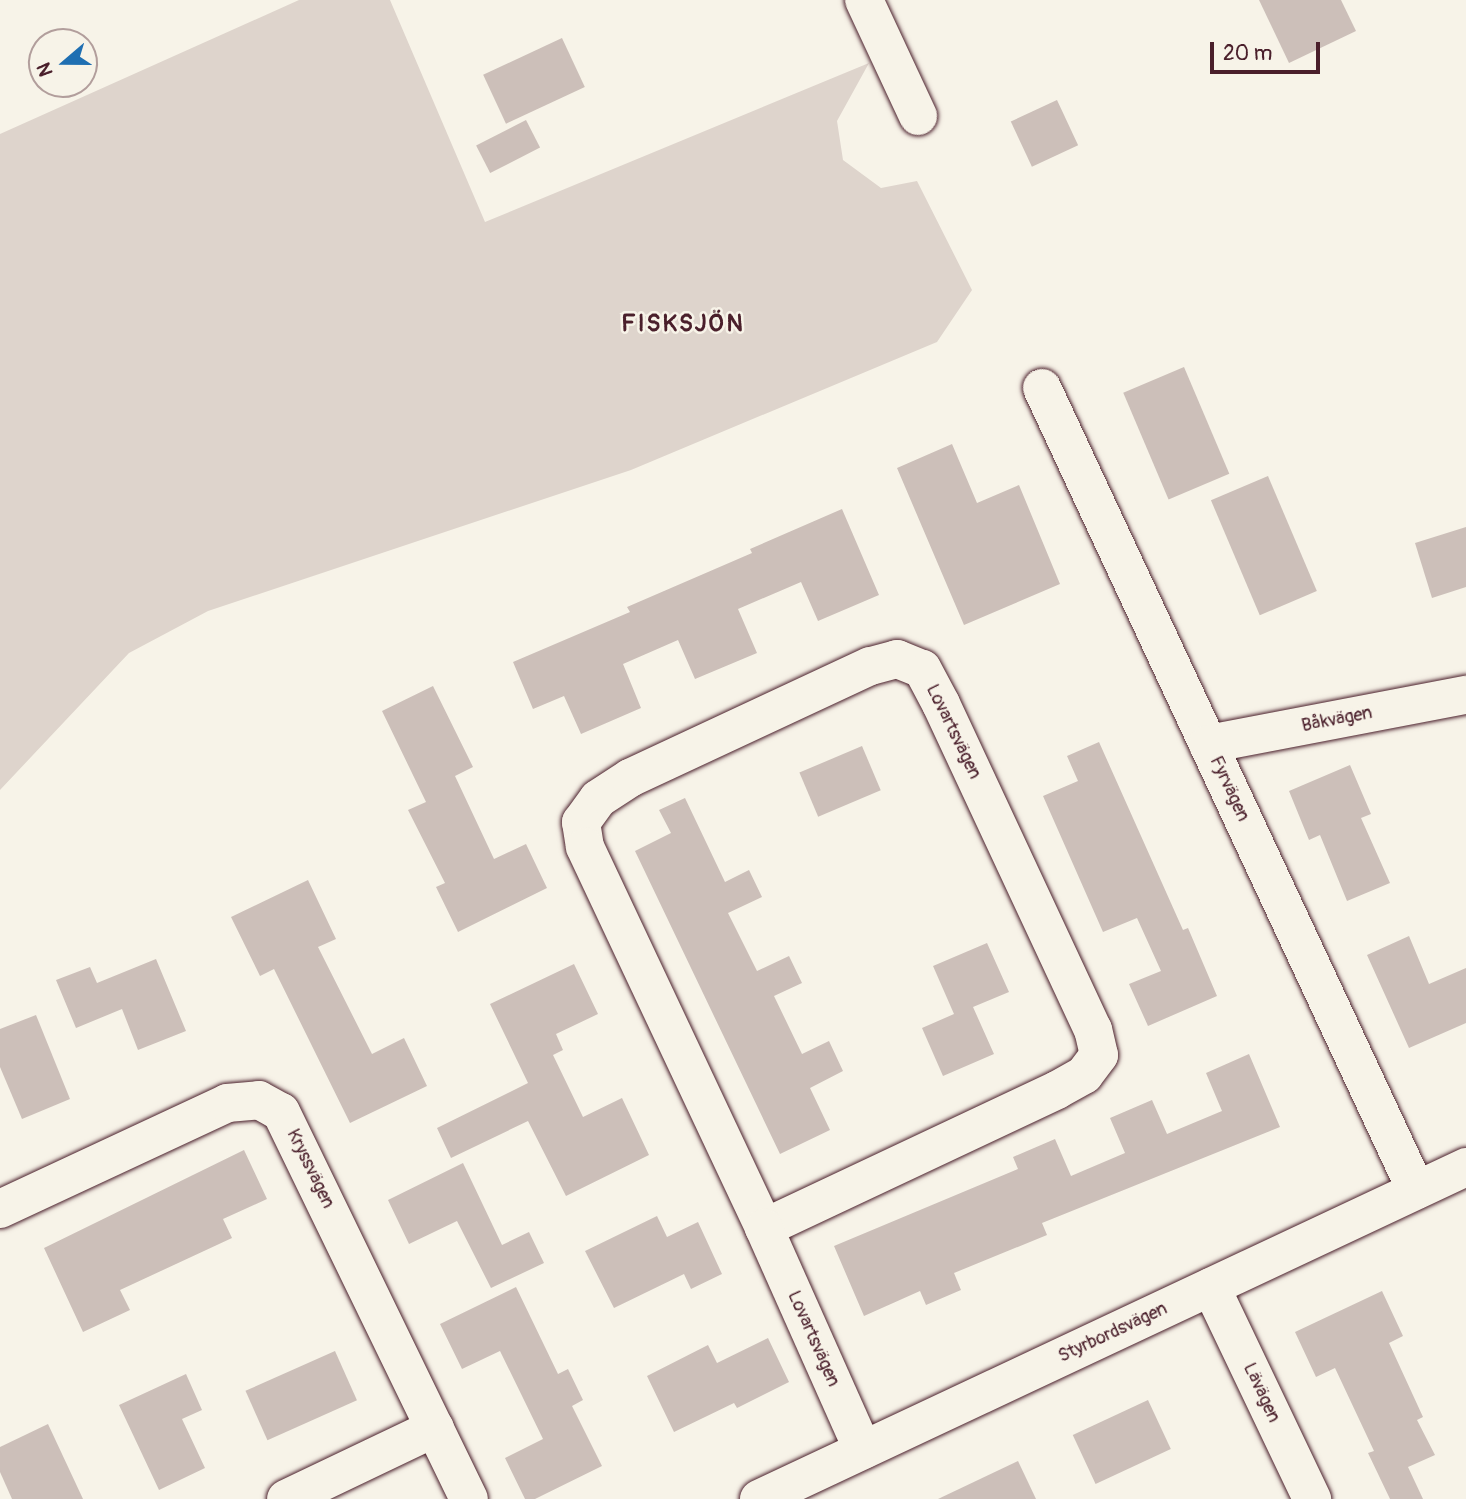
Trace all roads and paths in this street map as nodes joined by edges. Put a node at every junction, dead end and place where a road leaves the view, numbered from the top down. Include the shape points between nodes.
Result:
1 (864, 0) edge
2 (918, 116) dead end
3 (1042, 388) dead end
4 (1466, 695) edge
5 (1208, 744) junction
6 (1466, 1167) edge
7 (1416, 1190) junction
8 (0, 1209) edge
9 (764, 1228) junction
10 (1211, 1287) junction
11 (435, 1429) junction
12 (863, 1450) junction
13 (286, 1499) edge
14 (469, 1499) edge
15 (759, 1499) edge
16 (1312, 1499) edge

1 - 2 street
3 - 5 street, Fyrvägen
4 - 5 street, Båkvägen
5 - 7 street, Fyrvägen
6 - 7 street, Styrbordsvägen
7 - 10 street, Styrbordsvägen
8 - 11 street, Kryssvägen via 227,1103 259,1100 281,1112 290,1126
9 - 9 street, Lovartsvägen via 585,847 581,822 598,799 630,778 870,666 897,659 922,670 941,704 1093,1030 1098,1055 1084,1075 1057,1090
9 - 12 street, Lovartsvägen
10 - 12 street, Styrbordsvägen
10 - 16 street, Lävägen
11 - 13 street
11 - 14 street, Kryssvägen
12 - 15 street, Styrbordsvägen

